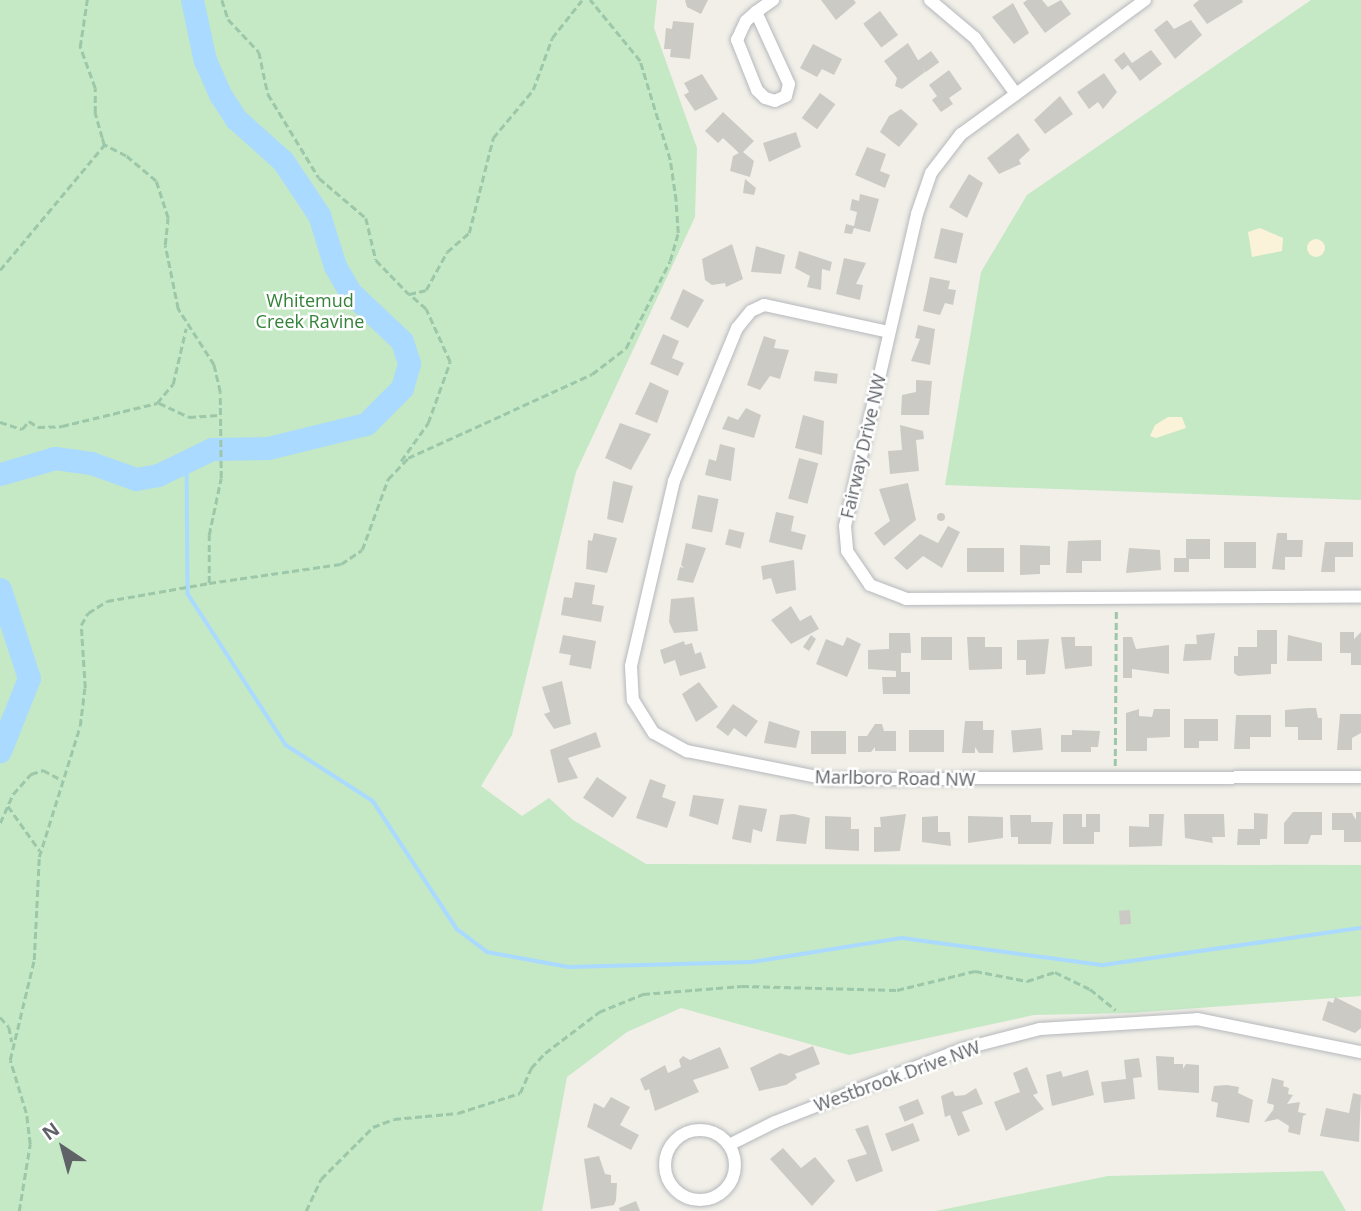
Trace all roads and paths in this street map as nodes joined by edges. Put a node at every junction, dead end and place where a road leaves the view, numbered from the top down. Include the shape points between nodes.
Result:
1 (86, 0) edge
2 (222, 0) edge
3 (582, 0) edge
4 (590, 0) edge
5 (774, 0) edge
6 (930, 0) edge
7 (1145, 0) edge
8 (756, 12) junction
9 (1016, 94) junction
10 (104, 145) junction
11 (0, 270) edge
12 (409, 294) junction
13 (186, 328) junction
14 (889, 332) junction
15 (158, 402) junction
16 (219, 415) junction
17 (0, 422) edge
18 (396, 467) junction
19 (209, 583) junction
20 (1361, 597) edge
21 (1116, 610) dead end
22 (1361, 777) edge
23 (62, 780) junction
24 (1115, 780) junction
25 (8, 806) junction
26 (0, 823) edge
27 (40, 851) junction
28 (1116, 1010) dead end
29 (0, 1017) edge
30 (12, 1045) junction
31 (1361, 1052) edge
32 (729, 1145) junction
33 (19, 1211) edge
34 (306, 1211) edge

1 - 10 path via 80,47 95,88 95,113
2 - 12 path via 234,26 259,52 268,93 319,178 366,218 376,260
3 - 12 path via 552,38 533,90 494,138 469,233 447,252 426,290
4 - 18 path via 634,48 656,111 676,201 678,233 670,261 640,326 617,357 559,390 428,447
5 - 8 street
6 - 9 street via 975,38
7 - 9 street, Fairway Drive NW
8 - 8 street via 789,84 786,96 775,101 760,94 739,51 740,29
9 - 14 street, Fairway Drive NW via 961,134 931,173 920,199
10 - 11 path
10 - 13 path via 145,169 164,199 169,218 166,245
12 - 18 path via 435,325 450,368 421,436
13 - 15 path via 173,384
13 - 16 path via 214,365
14 - 20 street, Fairway Drive NW via 844,535 856,570 880,592 922,600
14 - 24 street, Marlboro Road NW via 770,305 757,307 741,321 674,481 631,666 636,708 654,733 674,746 802,776
15 - 16 path via 189,417
15 - 17 path via 62,426 38,427 29,421 22,429
16 - 19 path via 221,468 209,535
18 - 19 path via 378,500 362,550 341,564
19 - 23 path via 107,601 88,613 81,625 85,688 80,726
21 - 24 path
22 - 24 street, Marlboro Road NW
23 - 25 path via 43,770 31,774
23 - 27 path
25 - 26 path
25 - 27 path
27 - 30 path via 34,960
28 - 34 path via 1090,989 1055,972 1027,981 975,971 897,990 742,986 643,994 599,1012 545,1053 531,1068 520,1093 458,1113 394,1119 373,1127 329,1169
29 - 30 path via 9,1027
30 - 33 path via 13,1079 26,1113 30,1144
31 - 32 street, Westbrook Drive NW via 1197,1019 1040,1029 962,1049 775,1122
32 - 32 street via 710,1131 677,1138 665,1158 669,1181 676,1190 696,1199 718,1195 732,1178

